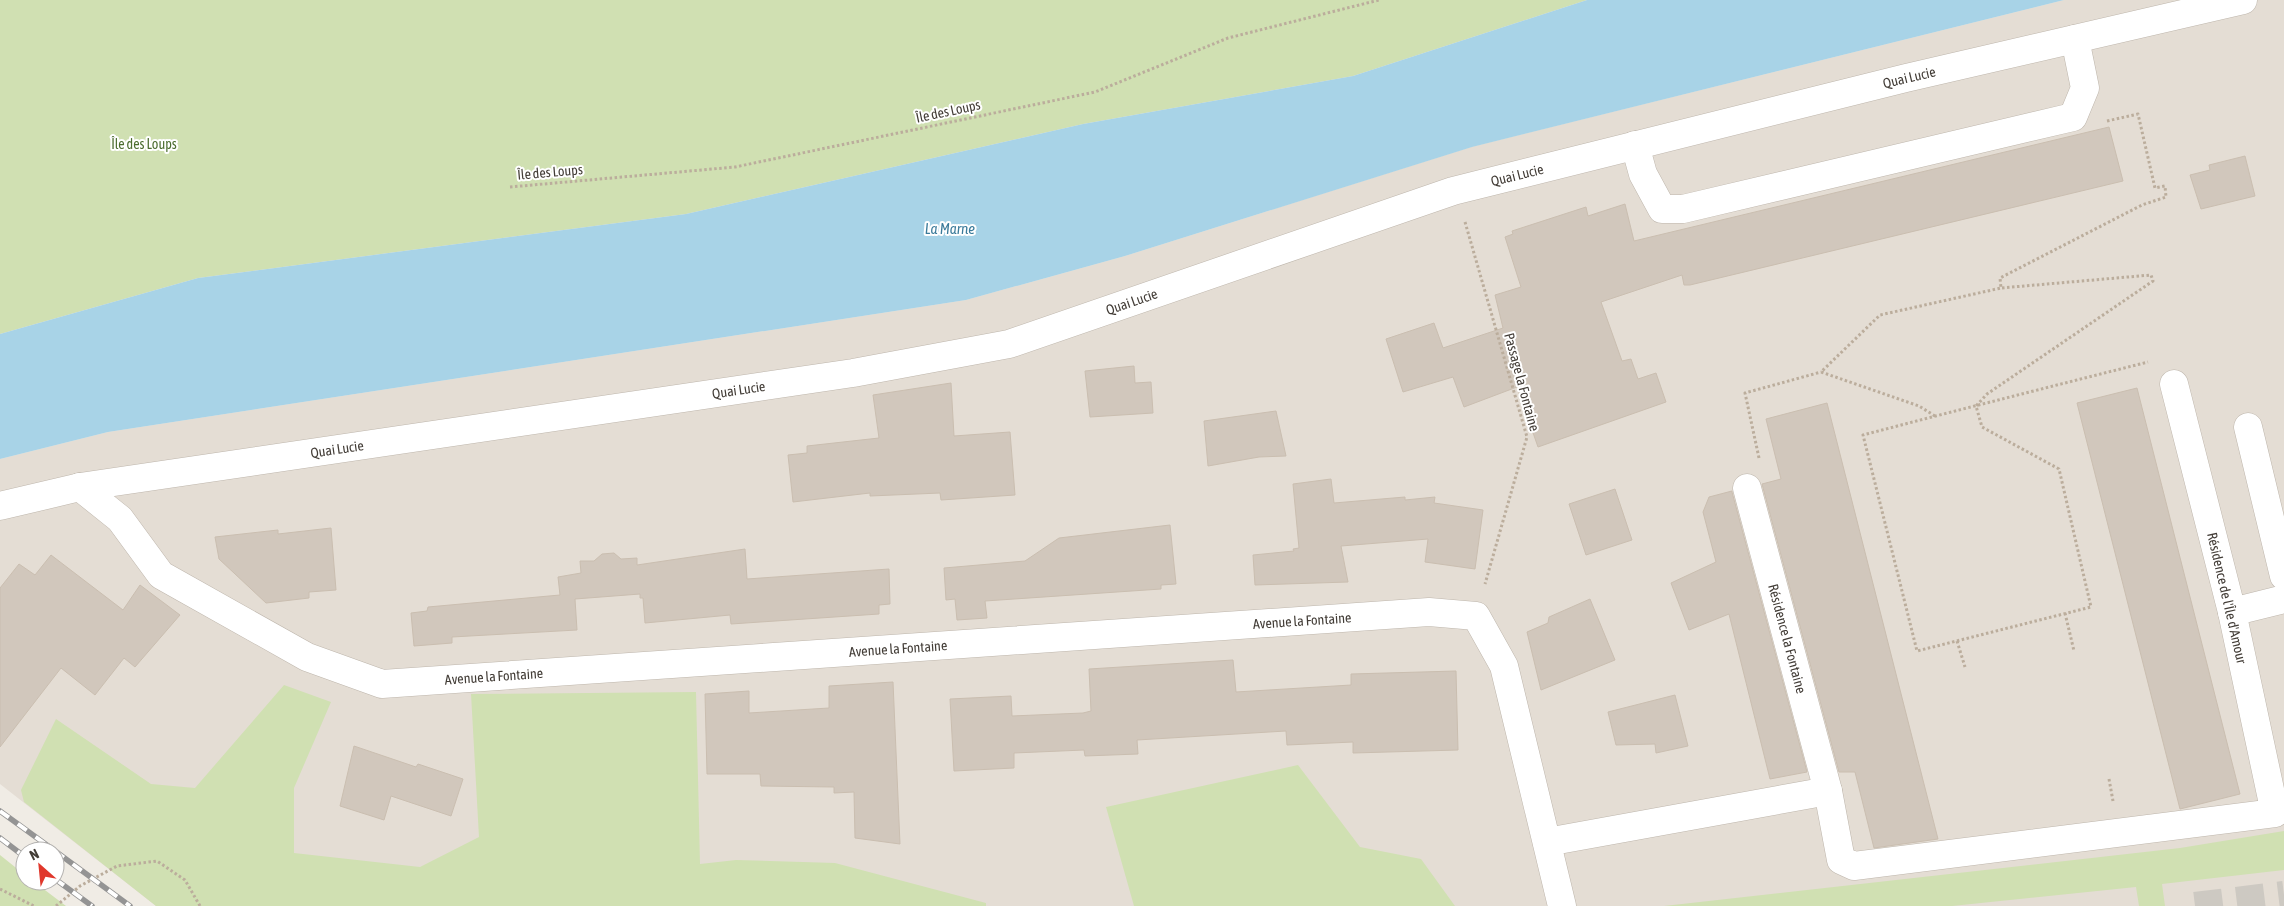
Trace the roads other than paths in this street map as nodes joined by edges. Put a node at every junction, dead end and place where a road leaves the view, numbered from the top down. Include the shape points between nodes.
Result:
1 (2243, 0) edge
2 (2075, 39) junction
3 (1636, 145) junction
4 (2174, 384) road end
5 (2248, 427) dead end
6 (80, 488) junction
7 (1747, 488) road end
8 (0, 506) edge
9 (2284, 576) edge
10 (2284, 600) edge
11 (2232, 612) junction
12 (1828, 791) junction
13 (2275, 813) joint
14 (1547, 842) junction
15 (1562, 906) edge

1 - 2 street, Quai Lucie
2 - 3 street, Quai Lucie
2 - 3 street via 2084,88 2073,117 1683,209 1662,209 1643,174
3 - 6 street, Quai Lucie via 1453,190 1008,344 853,372
4 - 11 street, Résidence de l'Île d'Amour
5 - 9 street
6 - 8 street, Quai Lucie
6 - 14 street, Avenue la Fontaine via 120,519 161,575 307,657 382,684 1429,612 1476,616 1504,666
7 - 12 street, Résidence la Fontaine
10 - 11 street
11 - 13 street, Résidence de l'Île d'Amour
12 - 13 street, Résidence la Fontaine via 1841,860 1854,866
12 - 14 street
14 - 15 street

